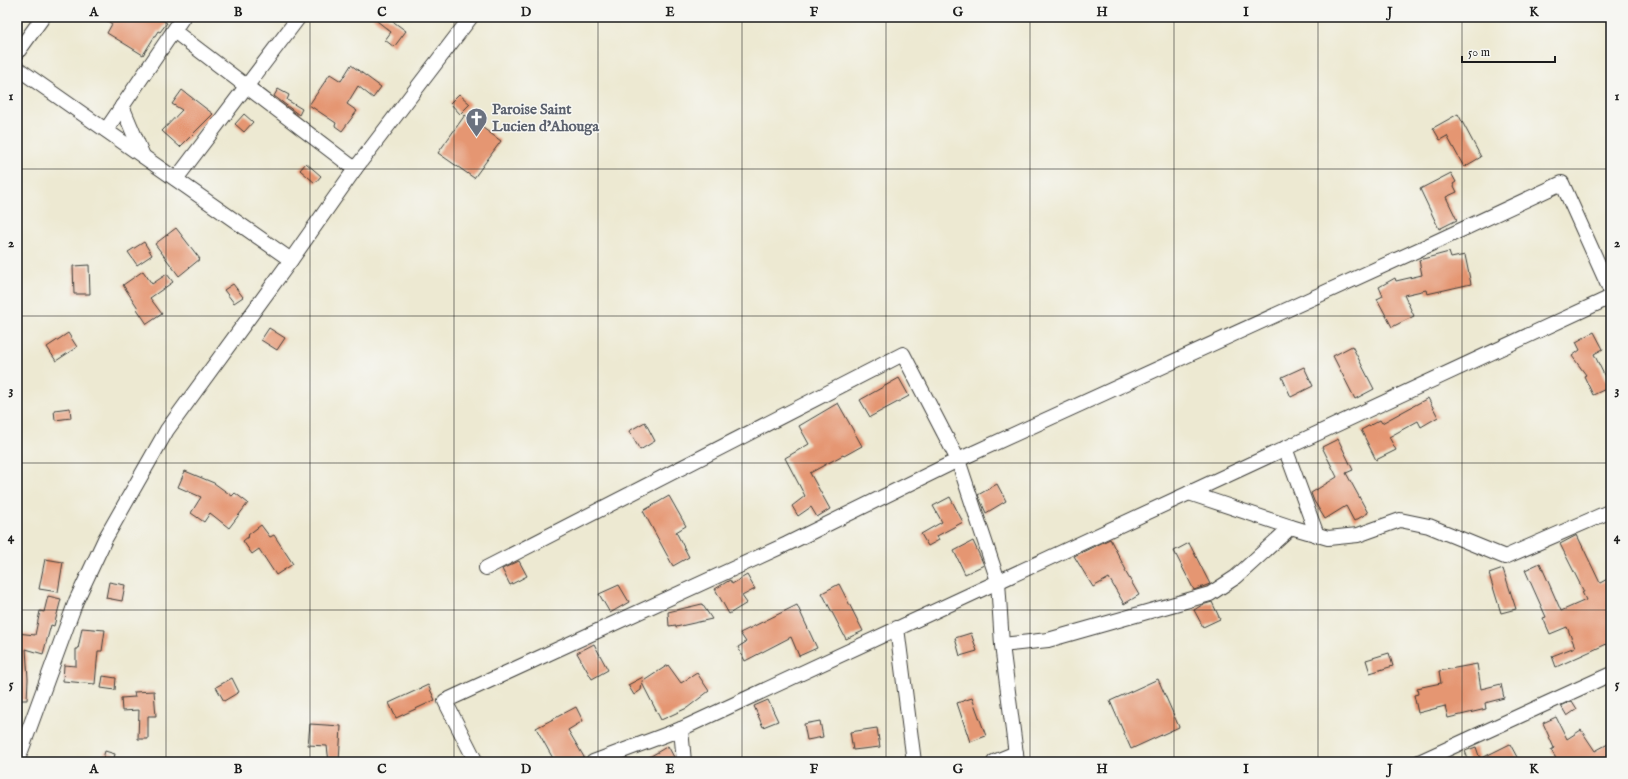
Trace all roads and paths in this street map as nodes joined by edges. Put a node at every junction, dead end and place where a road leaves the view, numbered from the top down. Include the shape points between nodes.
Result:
1 (43, 17) edge
2 (183, 17) edge
3 (300, 17) edge
4 (471, 17) edge
5 (174, 31) junction
6 (17, 53) edge
7 (17, 68) edge
8 (246, 86) junction
9 (122, 106) junction
10 (106, 130) junction
11 (143, 156) junction
12 (355, 169) junction
13 (176, 179) junction
14 (291, 260) junction
15 (1611, 292) edge
16 (1611, 297) edge
17 (1285, 448) junction
18 (958, 460) junction
19 (1189, 493) junction
20 (1611, 511) edge
21 (1291, 527) junction
22 (1317, 535) junction
23 (486, 568) dead end
24 (998, 580) junction
25 (897, 628) junction
26 (1002, 645) junction
27 (1611, 674) edge
28 (681, 729) junction
29 (1016, 757) edge
30 (17, 762) edge
31 (476, 762) edge
32 (593, 762) edge
33 (684, 762) edge
34 (914, 762) edge
35 (994, 762) edge
36 (1419, 762) edge

1 - 6 street
2 - 5 street
3 - 8 street
4 - 12 street
5 - 8 street
5 - 9 street
7 - 10 street
8 - 12 street
8 - 13 street
9 - 10 street
9 - 11 street
10 - 11 street
11 - 13 street
12 - 14 street
13 - 14 street
14 - 30 street via 167,430 105,539 76,601
15 - 18 street via 1562,183
16 - 17 street
17 - 19 street
17 - 22 street
18 - 23 street via 903,354
18 - 24 street
18 - 31 street via 787,544 445,700
19 - 21 street
19 - 24 street
20 - 22 street via 1505,557 1429,526 1400,520 1358,535 1328,538
21 - 22 street
21 - 26 street via 1236,577 1210,594 1048,640
24 - 25 street
24 - 26 street
25 - 28 street
25 - 34 street
26 - 29 street
27 - 36 street
28 - 32 street
28 - 33 street
29 - 35 street

